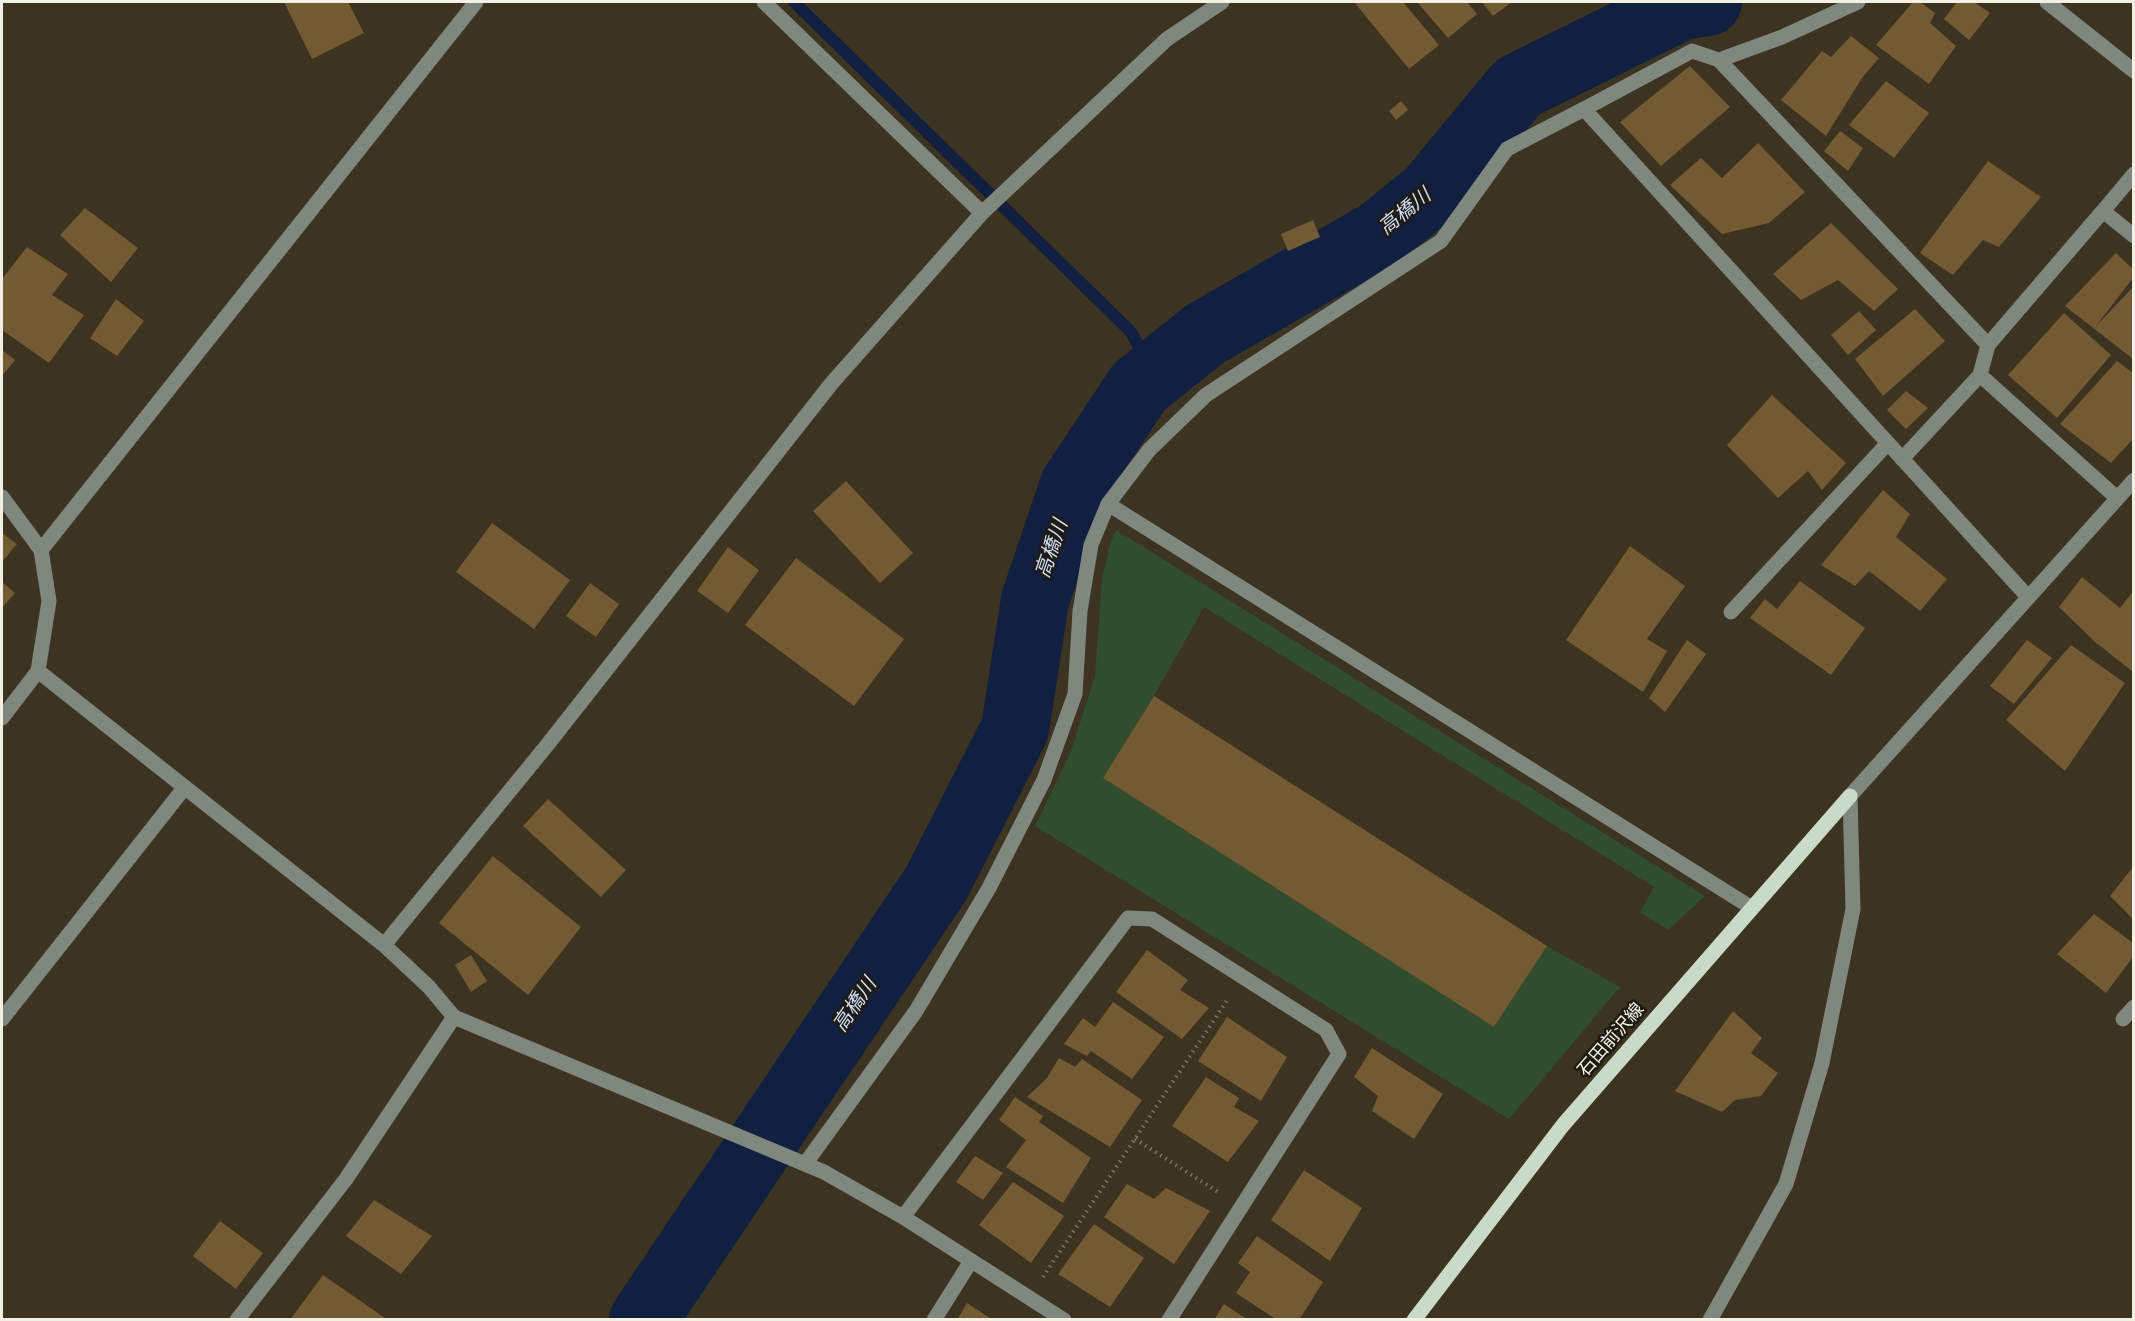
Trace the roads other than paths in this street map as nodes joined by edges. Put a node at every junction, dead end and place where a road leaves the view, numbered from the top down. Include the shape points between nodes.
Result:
1 (476, 2) edge
2 (764, 2) edge
3 (1222, 2) edge
4 (1858, 2) edge
5 (2047, 2) edge
6 (1719, 60) junction
7 (2133, 71) edge
8 (1584, 109) junction
9 (2133, 174) edge
10 (2103, 211) junction
11 (982, 213) junction
12 (2133, 236) edge
13 (1988, 345) junction
14 (1980, 375) junction
15 (1888, 443) junction
16 (1902, 459) junction
17 (2133, 480) edge
18 (2, 497) edge
19 (2117, 498) junction
20 (1108, 504) junction
21 (41, 550) junction
22 (2028, 597) junction
23 (1731, 612) dead end
24 (38, 671) junction
25 (2, 718) edge
26 (185, 788) junction
27 (1850, 796) junction
28 (1752, 908) junction
29 (384, 945) junction
30 (454, 1017) junction
31 (2, 1020) edge
32 (805, 1164) junction
33 (903, 1217) junction
34 (971, 1261) junction
35 (237, 1320) edge
36 (934, 1320) edge
37 (1064, 1320) edge
38 (1169, 1320) edge
39 (1414, 1320) edge
40 (1710, 1320) edge

1 - 21 street
2 - 11 street
3 - 11 street via 1167,39
4 - 6 street via 1782,37
5 - 7 street
6 - 8 street via 1692,51
6 - 13 street
8 - 15 street
8 - 20 street via 1507,149 1441,241 1206,395 1149,450
9 - 10 street
10 - 12 street
10 - 13 street
11 - 29 street via 831,384 548,744
13 - 14 street
14 - 16 street
14 - 19 street
15 - 16 street
15 - 23 street
16 - 22 street
17 - 19 street
18 - 21 street
19 - 22 street
20 - 28 street
20 - 32 street via 1089,556 1080,611 1075,694 1044,780 989,888 916,1011
21 - 24 street via 49,602
22 - 27 street
24 - 25 street
24 - 26 street
26 - 29 street
26 - 31 street
27 - 28 main road, 石田前沢線
27 - 40 street via 1853,909 1822,1063 1786,1184
28 - 39 main road, 石田前沢線 via 1563,1125
29 - 30 street
30 - 32 street
30 - 35 street via 346,1179
32 - 33 street
33 - 34 street
33 - 38 street via 1128,918 1152,919 1326,1030 1339,1054
34 - 36 street
34 - 37 street

